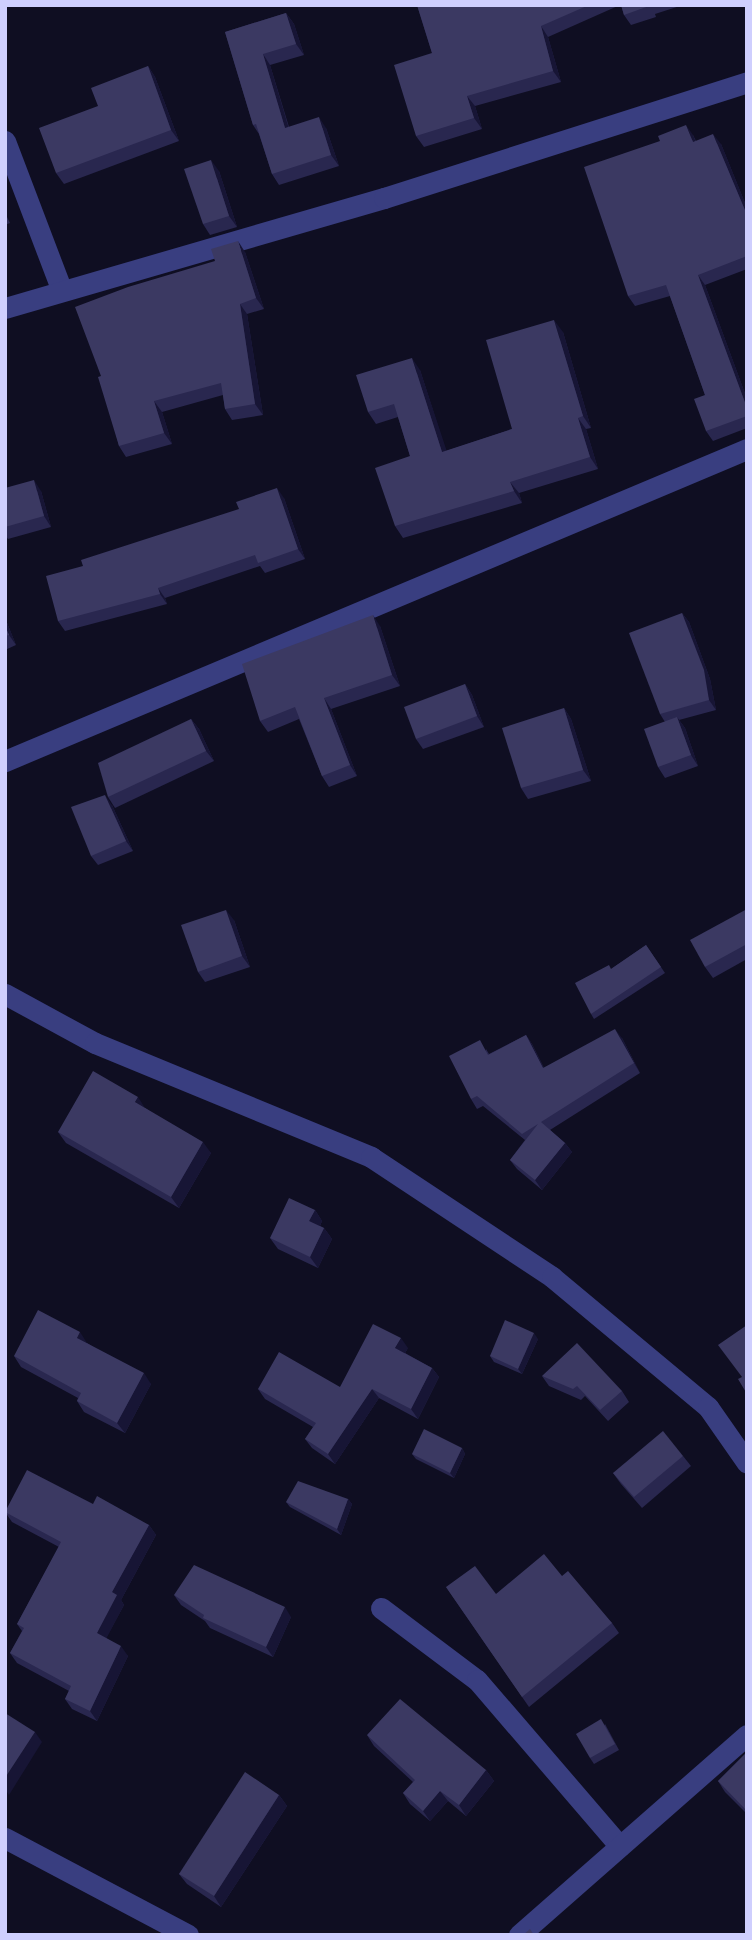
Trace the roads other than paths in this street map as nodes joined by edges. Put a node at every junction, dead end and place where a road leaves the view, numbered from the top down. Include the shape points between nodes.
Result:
1 (747, 82) edge
2 (5, 141) edge
3 (62, 291) junction
4 (5, 308) edge
5 (747, 449) edge
6 (5, 761) edge
7 (5, 994) edge
8 (747, 1463) edge
9 (381, 1608) dead end
10 (747, 1735) edge
11 (5, 1838) edge
12 (620, 1846) junction
13 (188, 1935) edge
14 (519, 1935) edge

1 - 3 street via 383,198
2 - 3 street
3 - 4 street
5 - 6 street
7 - 8 street via 95,1043 371,1157 552,1277 708,1407
9 - 12 street via 477,1681
10 - 12 street
11 - 13 street
12 - 14 street

